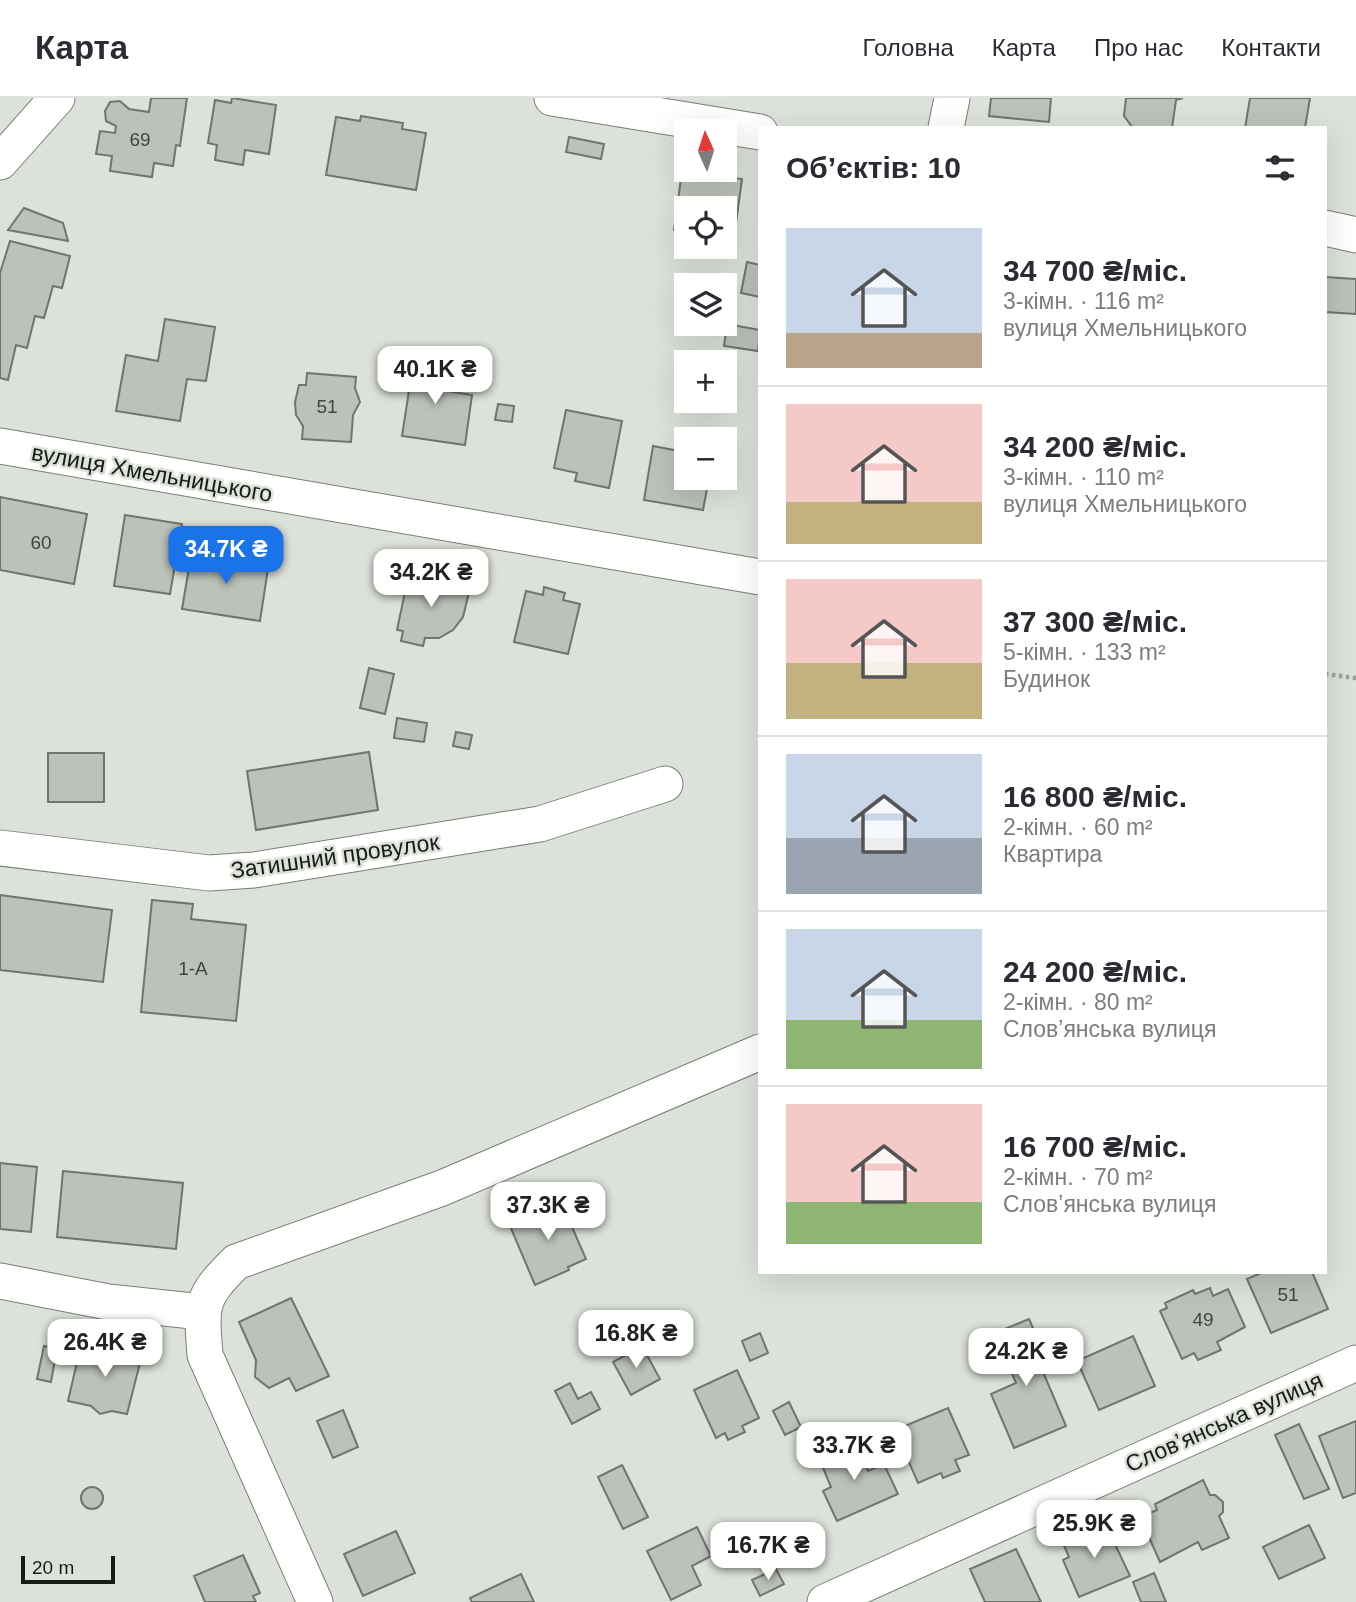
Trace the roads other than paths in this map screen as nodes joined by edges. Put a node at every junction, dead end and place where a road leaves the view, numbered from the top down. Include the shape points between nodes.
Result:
1 (57, 98) edge
2 (552, 98) edge
3 (951, 98) edge
4 (946, 126) edge
5 (758, 132) edge
6 (0, 162) edge
7 (1327, 228) edge
8 (1356, 234) edge
9 (0, 446) edge
10 (758, 577) edge
11 (665, 785) dead end
12 (0, 848) edge
13 (758, 1053) edge
14 (0, 1281) edge
15 (202, 1312) junction
16 (1356, 1363) edge
17 (315, 1602) edge
18 (825, 1602) edge

1 - 6 street
2 - 5 street
3 - 4 street
7 - 8 street
9 - 10 street, вулиця Хмельницького
11 - 12 street, Затишний провулок via 540,824 254,870 209,873
13 - 15 street via 442,1188 236,1262 211,1288
14 - 15 street via 108,1302
15 - 17 street via 205,1354
16 - 18 street, Словʼянська вулиця

